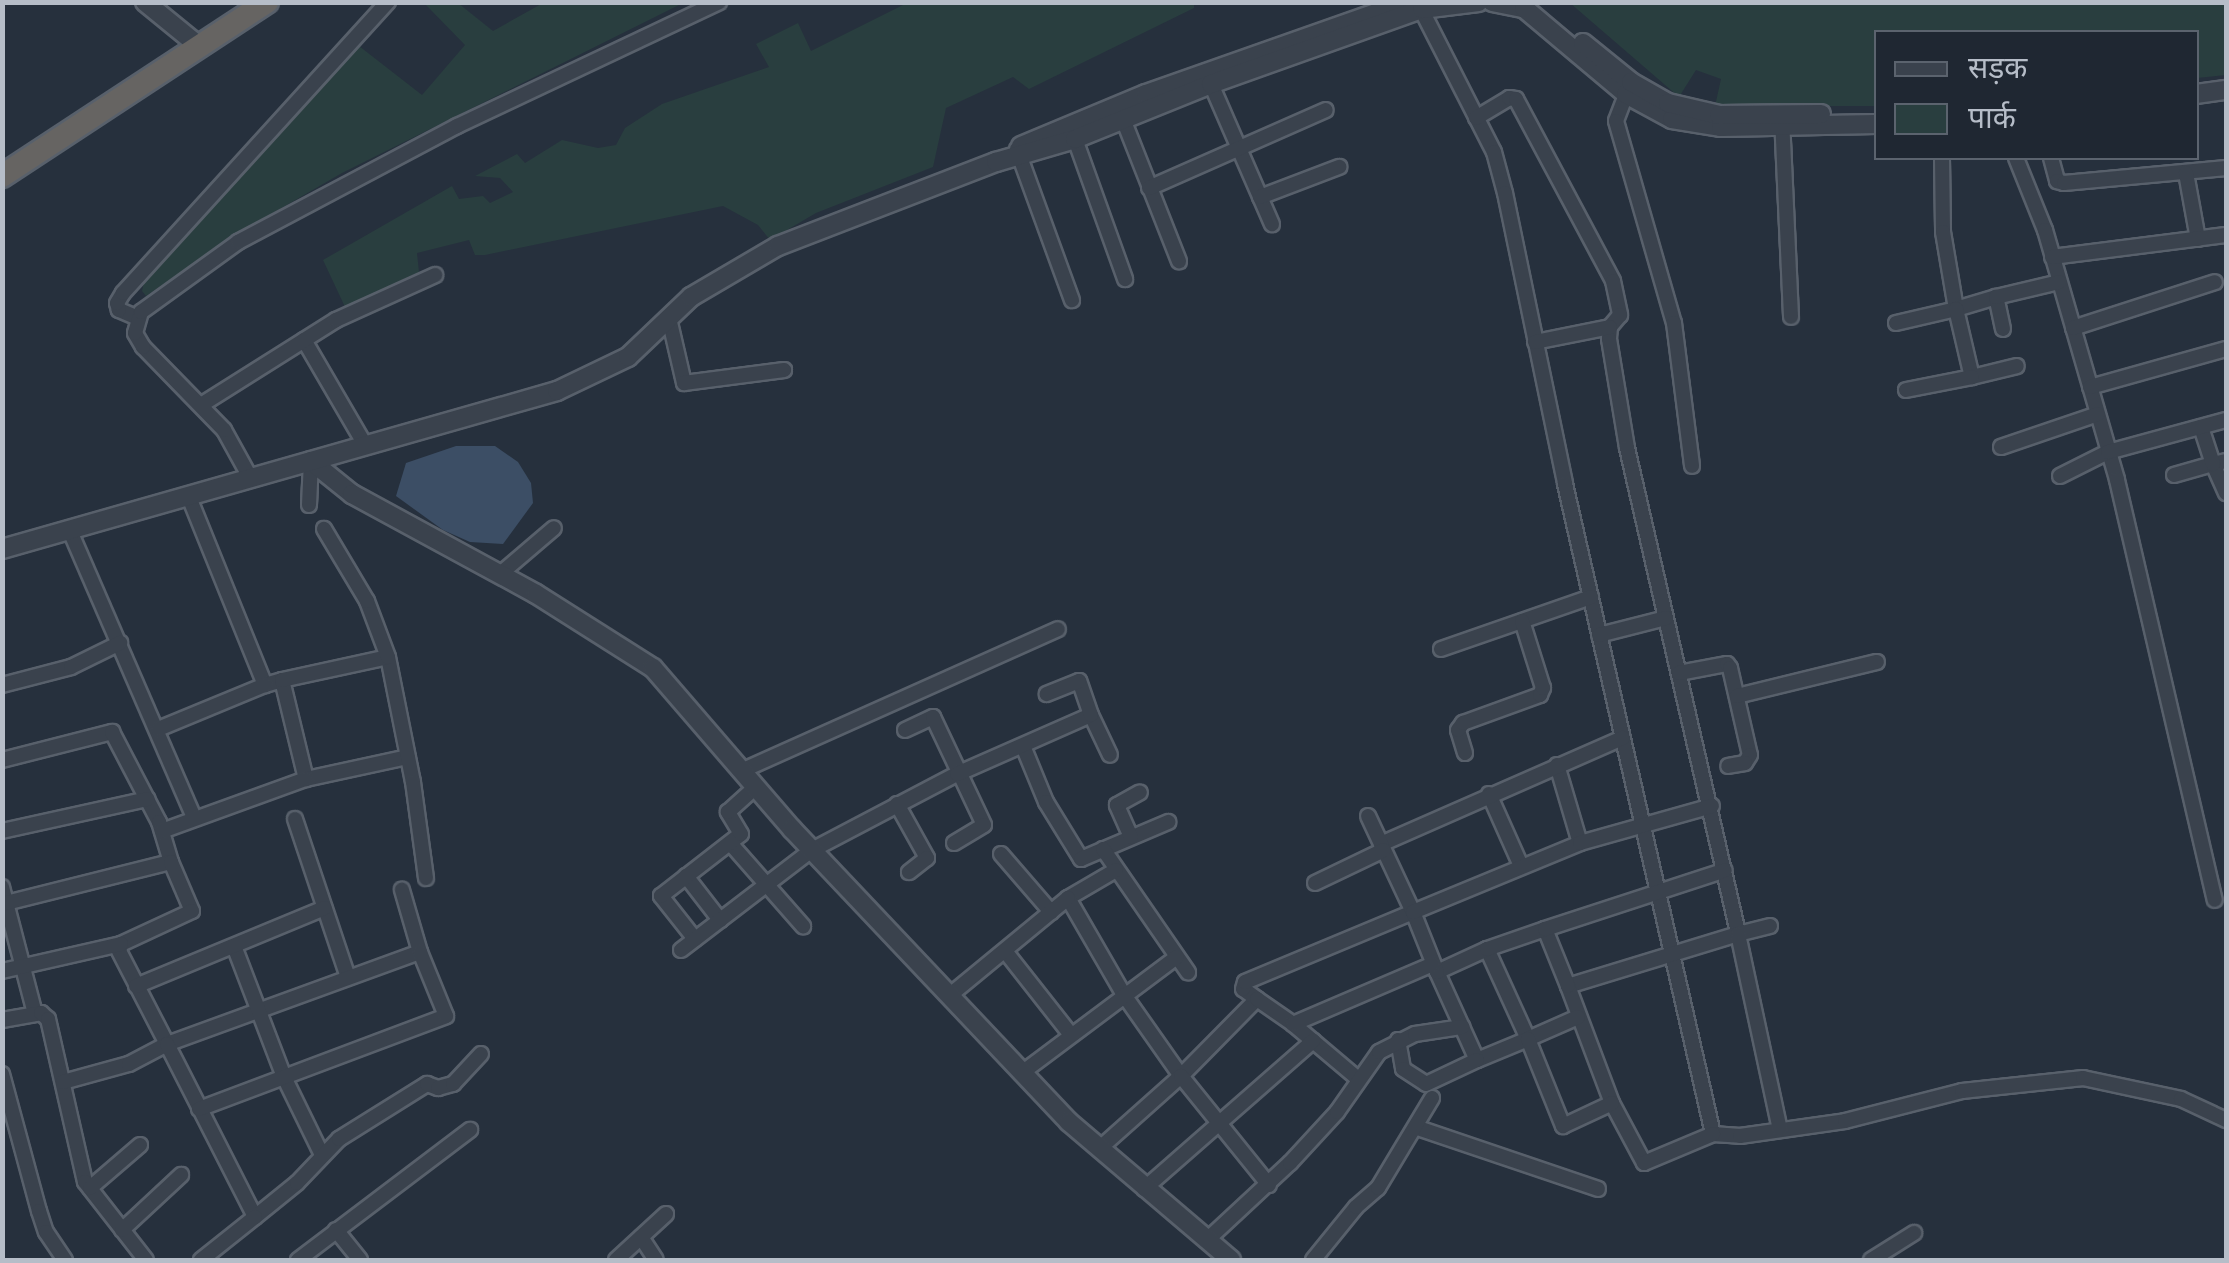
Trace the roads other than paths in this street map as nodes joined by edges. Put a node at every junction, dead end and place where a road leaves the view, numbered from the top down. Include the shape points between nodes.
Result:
1 (146, 2) edge
2 (246, 2) edge
3 (267, 2) edge
4 (388, 2) edge
5 (719, 2) edge
6 (1479, 2) edge
7 (1492, 2) edge
8 (1532, 2) edge
9 (1415, 5) edge
10 (195, 42) junction
11 (1211, 84) junction
12 (1629, 88) junction
13 (2226, 90) edge
14 (2199, 94) edge
15 (1326, 110) dead end
16 (1874, 112) edge
17 (1123, 118) junction
18 (1476, 118) junction
19 (1782, 121) junction
20 (1874, 124) edge
21 (1076, 140) junction
22 (1238, 148) junction
23 (1019, 153) junction
24 (2, 160) edge
25 (1942, 160) edge
26 (2017, 160) edge
27 (2052, 160) edge
28 (1339, 167) dead end
29 (2226, 168) edge
30 (2186, 173) junction
31 (2, 176) edge
32 (1149, 188) junction
33 (1260, 197) junction
34 (1272, 224) dead end
35 (2226, 236) edge
36 (2198, 239) junction
37 (2052, 257) junction
38 (1178, 261) dead end
39 (435, 275) dead end
40 (1126, 279) dead end
41 (2060, 282) junction
42 (2215, 282) dead end
43 (1996, 297) junction
44 (1072, 300) dead end
45 (1956, 309) junction
46 (1791, 317) dead end
47 (138, 318) junction
48 (669, 318) junction
49 (1896, 323) dead end
50 (1610, 327) junction
51 (2072, 328) junction
52 (2004, 329) dead end
53 (304, 340) junction
54 (1535, 342) junction
55 (2226, 349) edge
56 (2017, 366) dead end
57 (784, 370) dead end
58 (1972, 377) junction
59 (2090, 387) junction
60 (1906, 390) dead end
61 (201, 404) junction
62 (2098, 414) junction
63 (2226, 420) edge
64 (2200, 427) junction
65 (365, 445) junction
66 (2000, 447) dead end
67 (2108, 452) junction
68 (311, 461) junction
69 (2220, 462) edge
70 (1692, 466) dead end
71 (2174, 475) dead end
72 (2060, 476) dead end
73 (251, 479) junction
74 (2226, 494) edge
75 (189, 498) junction
76 (309, 505) dead end
77 (554, 528) dead end
78 (324, 529) dead end
79 (70, 531) junction
80 (2, 549) edge
81 (499, 575) junction
82 (1590, 597) junction
83 (1666, 618) junction
84 (1522, 621) junction
85 (1058, 629) dead end
86 (1599, 635) junction
87 (120, 643) junction
88 (1441, 649) dead end
89 (388, 657) junction
90 (1878, 662) dead end
91 (1678, 674) junction
92 (282, 680) junction
93 (2, 685) edge
94 (265, 685) junction
95 (1046, 694) dead end
96 (1737, 696) junction
97 (1091, 714) junction
98 (158, 729) junction
99 (905, 730) dead end
100 (1623, 738) junction
101 (1023, 746) junction
102 (1465, 753) dead end
103 (1110, 756) dead end
104 (408, 757) junction
105 (2, 760) edge
106 (1557, 765) junction
107 (1728, 766) dead end
108 (741, 771) junction
109 (957, 774) junction
110 (306, 779) junction
111 (756, 787) junction
112 (1140, 792) dead end
113 (1488, 794) junction
114 (148, 798) junction
115 (897, 804) junction
116 (1712, 806) junction
117 (1368, 816) dead end
118 (194, 817) junction
119 (295, 818) dead end
120 (1168, 822) dead end
121 (1643, 826) junction
122 (2, 831) edge
123 (162, 831) junction
124 (1131, 837) junction
125 (954, 842) dead end
126 (730, 843) junction
127 (1580, 843) junction
128 (1382, 847) junction
129 (1102, 849) junction
130 (812, 850) junction
131 (1001, 854) dead end
132 (172, 862) junction
133 (1521, 866) junction
134 (1116, 870) junction
135 (1725, 870) junction
136 (910, 872) dead end
137 (686, 876) junction
138 (426, 878) dead end
139 (1315, 882) dead end
140 (765, 886) junction
141 (402, 890) dead end
142 (1658, 890) junction
143 (4, 898) edge
144 (1068, 898) junction
145 (2215, 900) dead end
146 (324, 908) junction
147 (1051, 912) junction
148 (1413, 912) junction
149 (720, 920) junction
150 (803, 926) dead end
151 (1770, 926) dead end
152 (1544, 929) junction
153 (1738, 934) junction
154 (695, 939) junction
155 (121, 944) junction
156 (234, 946) junction
157 (1488, 949) junction
158 (681, 950) dead end
159 (1005, 950) junction
160 (420, 952) junction
161 (1672, 952) junction
162 (1177, 957) junction
163 (22, 966) junction
164 (1435, 968) junction
165 (2, 971) edge
166 (1188, 972) dead end
167 (348, 977) junction
168 (136, 986) junction
169 (1568, 986) junction
170 (1124, 995) junction
171 (950, 996) junction
172 (1258, 999) junction
173 (258, 1009) junction
174 (35, 1014) junction
175 (1578, 1017) junction
176 (2, 1020) edge
177 (1293, 1024) junction
178 (1462, 1027) junction
179 (1071, 1035) junction
180 (1528, 1038) junction
181 (1398, 1040) junction
182 (1313, 1041) junction
183 (166, 1044) junction
184 (482, 1054) dead end
185 (1477, 1060) junction
186 (1023, 1072) junction
187 (2, 1074) edge
188 (1181, 1076) junction
189 (284, 1077) junction
190 (1357, 1078) junction
191 (63, 1082) junction
192 (1432, 1098) dead end
193 (1612, 1102) junction
194 (200, 1109) junction
195 (2226, 1120) edge
196 (1217, 1125) junction
197 (1418, 1128) junction
198 (470, 1130) dead end
199 (1780, 1130) junction
200 (1713, 1134) junction
201 (140, 1146) dead end
202 (1099, 1149) junction
203 (322, 1155) junction
204 (181, 1174) dead end
205 (1269, 1185) junction
206 (90, 1188) junction
207 (1144, 1189) junction
208 (1598, 1189) dead end
209 (666, 1214) dead end
210 (255, 1218) junction
211 (122, 1230) junction
212 (336, 1230) junction
213 (1914, 1232) dead end
214 (641, 1237) junction
215 (1206, 1241) junction
216 (65, 1260) edge
217 (146, 1260) edge
218 (201, 1260) edge
219 (298, 1260) edge
220 (360, 1260) edge
221 (616, 1260) edge
222 (656, 1260) edge
223 (1231, 1260) edge
224 (1313, 1260) edge
225 (1871, 1260) edge

1 - 10 street
2 - 10 highway
3 - 10 highway
4 - 47 street via 123,293 119,310
5 - 47 street via 457,126 238,242
6 - 9 street
7 - 12 street via 1524,8
8 - 12 street
9 - 11 street
9 - 18 street
9 - 23 street via 1164,87
10 - 24 highway
10 - 31 highway
11 - 17 street
11 - 22 street
12 - 19 street via 1690,109
12 - 70 street via 1616,120 1674,323
13 - 14 street
15 - 22 street
16 - 19 street
17 - 21 street
17 - 32 street
18 - 50 street via 1516,99 1613,281 1620,315
18 - 54 street via 1505,193
19 - 20 street
19 - 46 street
21 - 23 street
21 - 40 street
22 - 32 street
22 - 33 street
23 - 44 street
23 - 48 street via 778,246 691,297
25 - 45 street via 1943,232
26 - 37 street
27 - 30 street via 2057,181 2064,183
28 - 33 street
29 - 30 street
30 - 36 street
32 - 38 street
33 - 34 street
35 - 36 street
36 - 37 street
37 - 41 street
39 - 53 street
41 - 43 street
41 - 51 street
42 - 51 street
43 - 45 street
43 - 52 street
45 - 49 street
45 - 58 street
47 - 61 street via 135,333 143,346
48 - 57 street via 684,383
48 - 65 street via 628,357 558,391
50 - 54 street
50 - 83 street via 1627,448
51 - 59 street
53 - 61 street
53 - 65 street
54 - 82 street
55 - 59 street
56 - 58 street
58 - 60 street
59 - 62 street
61 - 73 street
62 - 66 street
62 - 67 street
63 - 64 street
64 - 67 street
64 - 69 street
65 - 68 street
67 - 72 street
67 - 145 street
68 - 73 street
68 - 76 street
68 - 81 street via 352,494
69 - 71 street
69 - 74 street
73 - 75 street
75 - 79 street
75 - 94 street
77 - 81 street
78 - 89 street via 367,601
79 - 80 street
79 - 87 street
81 - 108 street via 653,668
82 - 84 street
82 - 86 street
83 - 86 street
83 - 91 street
84 - 88 street
84 - 102 street via 1543,688 1535,699 1464,723 1458,730
85 - 108 street
86 - 100 street
87 - 93 street via 71,667
87 - 98 street
89 - 92 street
89 - 104 street
90 - 96 street
91 - 96 street via 1727,664
91 - 116 street
92 - 94 street
92 - 110 street
94 - 98 street
95 - 97 street via 1079,682
96 - 107 street via 1750,755 1745,764
97 - 101 street
97 - 103 street
98 - 118 street
99 - 109 street via 934,716
100 - 106 street
100 - 121 street
101 - 109 street
101 - 129 street via 1046,802 1081,859
104 - 110 street
104 - 138 street
105 - 114 street via 112,732
106 - 113 street
106 - 127 street
108 - 111 street
109 - 115 street
109 - 125 street via 984,825
110 - 118 street
111 - 126 street via 728,812 741,834
111 - 130 street
112 - 124 street via 1117,805
113 - 128 street
113 - 133 street
114 - 122 street
114 - 123 street
115 - 130 street
115 - 136 street via 927,858
116 - 121 street
116 - 135 street
117 - 128 street
118 - 123 street
119 - 146 street
120 - 124 street
121 - 127 street
121 - 142 street
123 - 132 street
124 - 129 street
126 - 137 street
126 - 140 street
127 - 133 street
128 - 139 street
128 - 148 street
129 - 134 street
130 - 140 street
130 - 171 street
131 - 147 street
132 - 143 street
132 - 155 street via 192,911
133 - 148 street
134 - 144 street
134 - 162 street
135 - 142 street
135 - 153 street
137 - 149 street
137 - 154 street via 661,896
140 - 149 street
140 - 150 street
141 - 160 street
142 - 152 street
142 - 161 street
143 - 163 street
144 - 147 street
144 - 170 street
146 - 156 street
146 - 167 street
147 - 159 street
148 - 164 street
148 - 172 street via 1254,976 1242,986
149 - 154 street
151 - 153 street
152 - 157 street
152 - 169 street
153 - 161 street
153 - 199 street
154 - 158 street
155 - 163 street
155 - 168 street
156 - 168 street
156 - 173 street
157 - 164 street
157 - 180 street
159 - 171 street
159 - 179 street
160 - 167 street
160 - 189 street via 446,1016
161 - 169 street
161 - 200 street
162 - 166 street
162 - 170 street
163 - 165 street
163 - 174 street
164 - 177 street
164 - 178 street
167 - 173 street
168 - 183 street
169 - 175 street
170 - 179 street
170 - 188 street
171 - 186 street
172 - 177 street
172 - 188 street
173 - 183 street
173 - 189 street
174 - 176 street
174 - 191 street via 48,1019
175 - 180 street
175 - 193 street
177 - 182 street
178 - 181 street
178 - 185 street
179 - 186 street
180 - 185 street
180 - 193 street via 1563,1126
181 - 185 street via 1403,1069 1426,1084
181 - 190 street
182 - 190 street
182 - 196 street
183 - 191 street via 129,1064
183 - 194 street
184 - 203 street via 453,1084 427,1084
186 - 202 street
187 - 216 street via 38,1211
188 - 196 street
188 - 202 street
189 - 194 street
189 - 203 street
190 - 205 street via 1336,1112
191 - 206 street
192 - 197 street
193 - 200 street via 1644,1163
194 - 210 street
195 - 199 street via 2149,1090 2083,1078 1962,1091
196 - 205 street
196 - 207 street
197 - 208 street
197 - 224 street via 1378,1188
198 - 212 street
199 - 200 street
201 - 206 street
202 - 207 street
203 - 210 street
204 - 211 street
205 - 215 street
206 - 211 street
207 - 215 street
209 - 214 street
210 - 218 street
211 - 217 street
212 - 219 street
212 - 220 street
213 - 225 street
214 - 221 street
214 - 222 street
215 - 223 street

